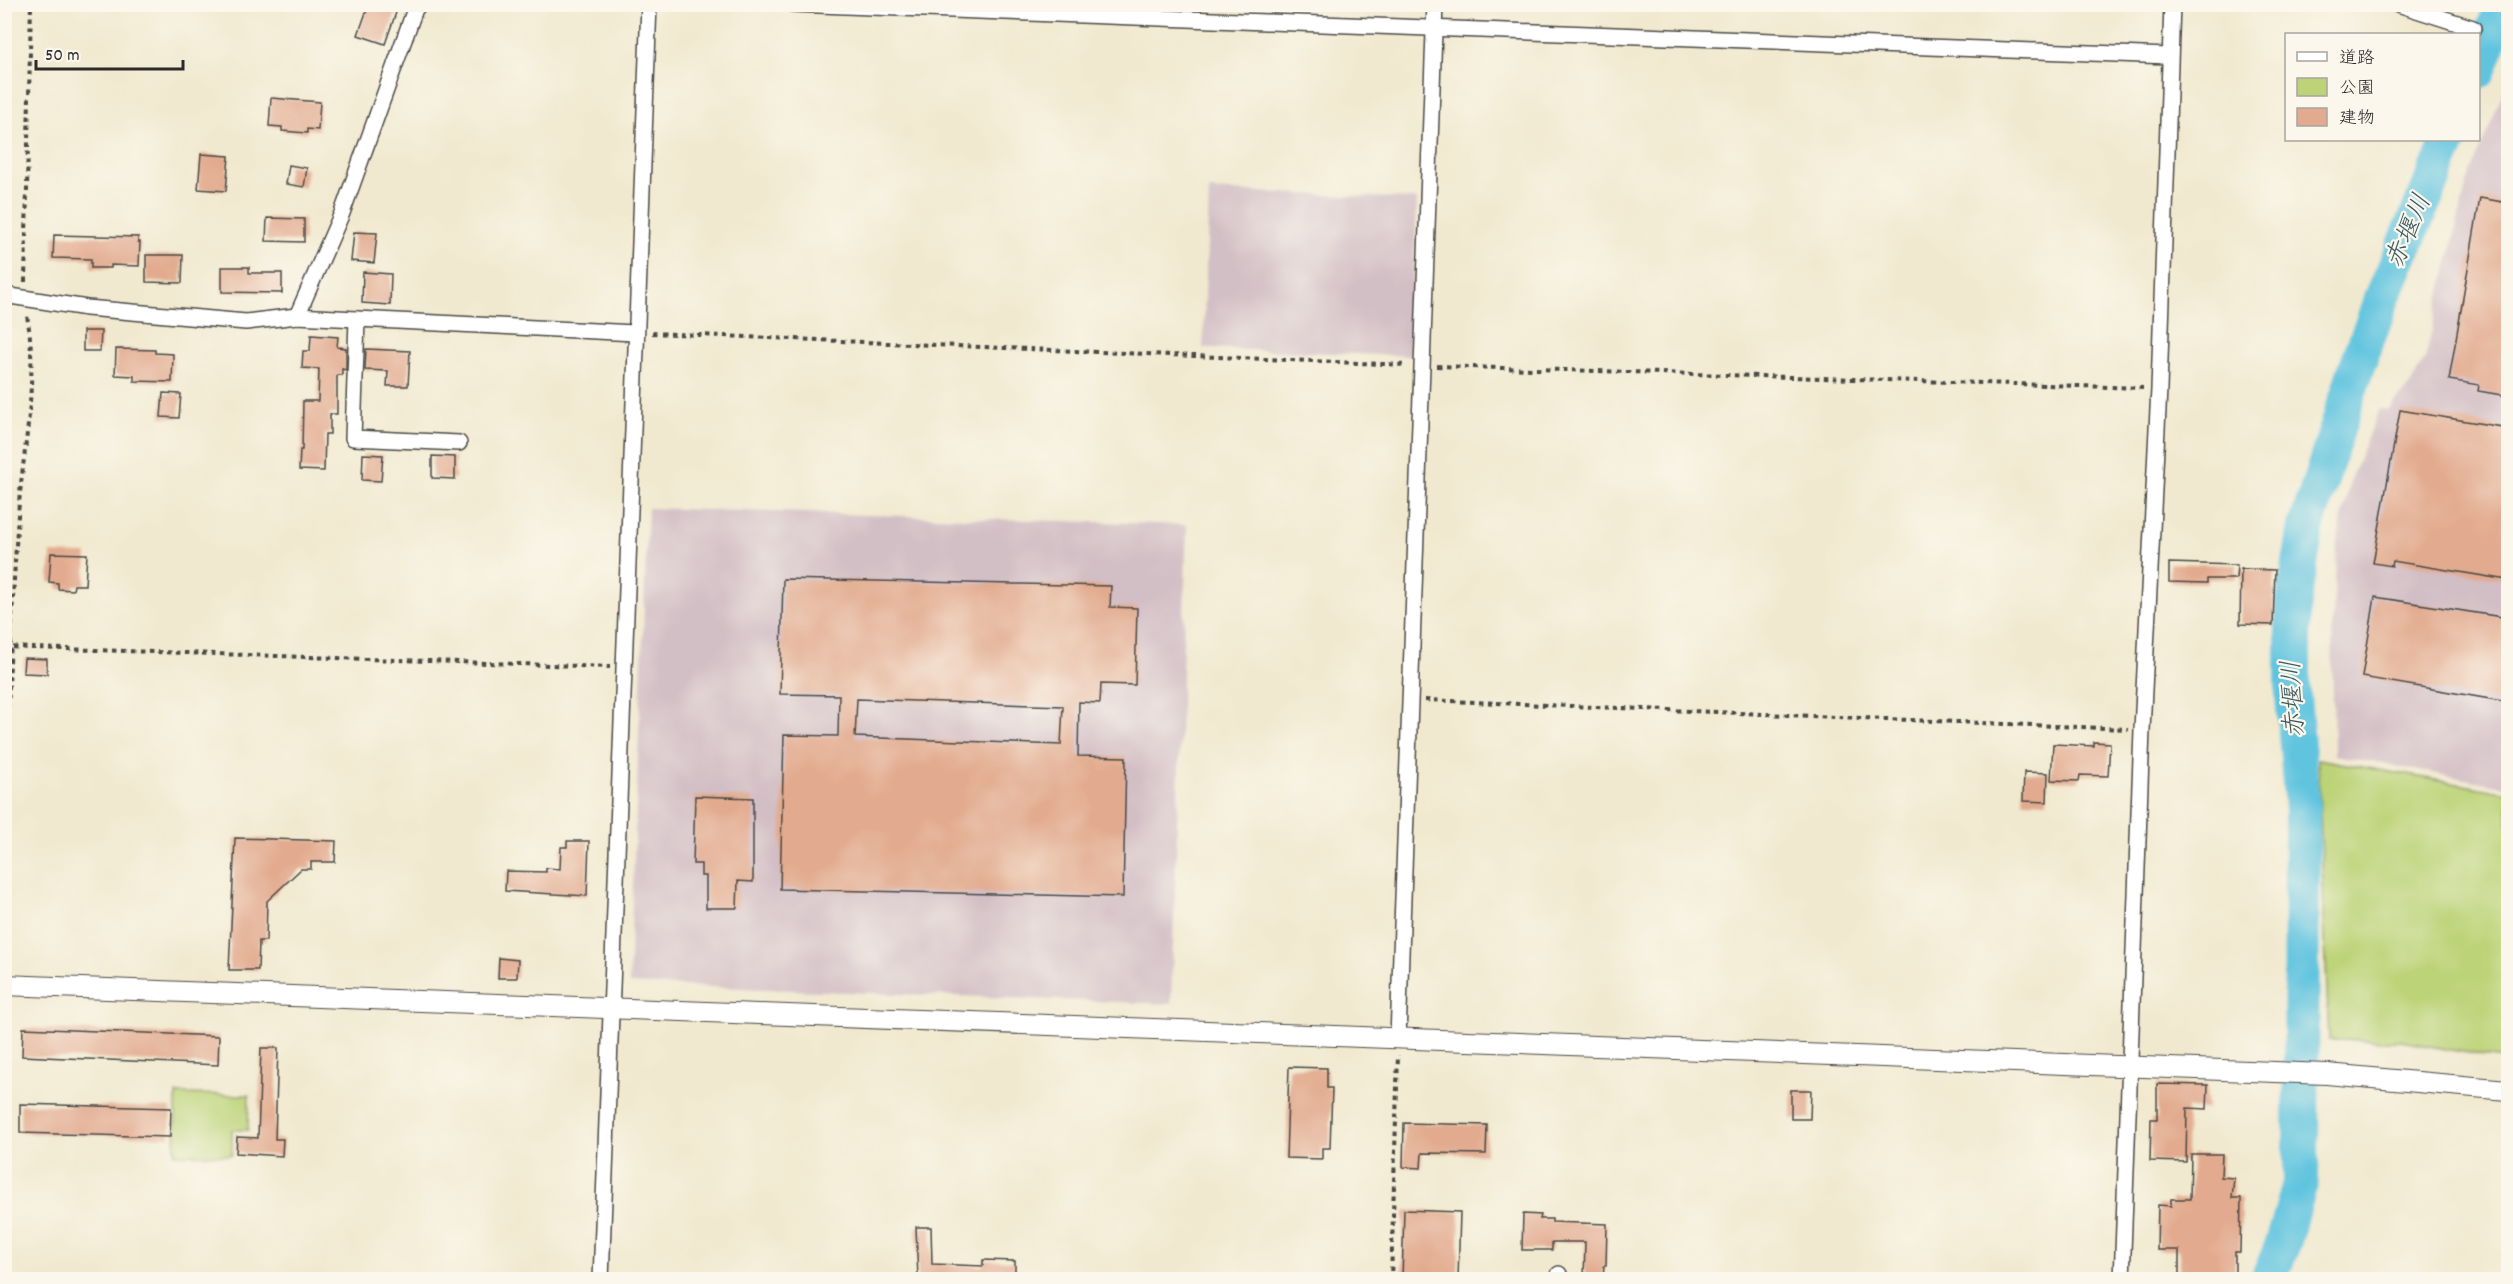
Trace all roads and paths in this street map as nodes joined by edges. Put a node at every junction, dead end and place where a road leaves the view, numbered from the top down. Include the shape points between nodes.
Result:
1 (31, 4) edge
2 (420, 4) edge
3 (649, 4) edge
4 (792, 4) edge
5 (1435, 4) edge
6 (2172, 4) edge
7 (2398, 4) edge
8 (1137, 12) edge
9 (1434, 28) junction
10 (2473, 28) dead end
11 (2169, 56) junction
12 (4, 295) edge
13 (24, 300) junction
14 (297, 316) junction
15 (357, 318) junction
16 (635, 333) junction
17 (1424, 365) junction
18 (2159, 389) junction
19 (459, 443) dead end
20 (4, 647) edge
21 (11, 648) junction
22 (622, 668) junction
23 (1409, 699) junction
24 (2142, 730) junction
25 (4, 815) edge
26 (4, 985) edge
27 (611, 1010) junction
28 (1398, 1038) junction
29 (2131, 1066) junction
30 (2508, 1090) edge
31 (601, 1280) edge
32 (1391, 1280) edge
33 (2122, 1280) edge

1 - 13 path
2 - 14 street via 342,213
3 - 16 street
4 - 8 street
5 - 9 street
6 - 11 street
7 - 10 street
8 - 9 street
9 - 11 street
9 - 17 street
11 - 18 street
12 - 13 street
13 - 14 street via 246,322
13 - 21 path via 33,344
14 - 15 street
15 - 16 street
15 - 19 street via 353,438
16 - 17 path
16 - 22 street
17 - 18 path
17 - 23 street
18 - 24 street
20 - 21 path
21 - 22 path
21 - 25 path
22 - 27 street
23 - 24 path
23 - 28 street
24 - 29 street
26 - 27 street
27 - 28 street
27 - 31 street
28 - 29 street
28 - 32 path
29 - 30 street via 2327,1074
29 - 33 street

